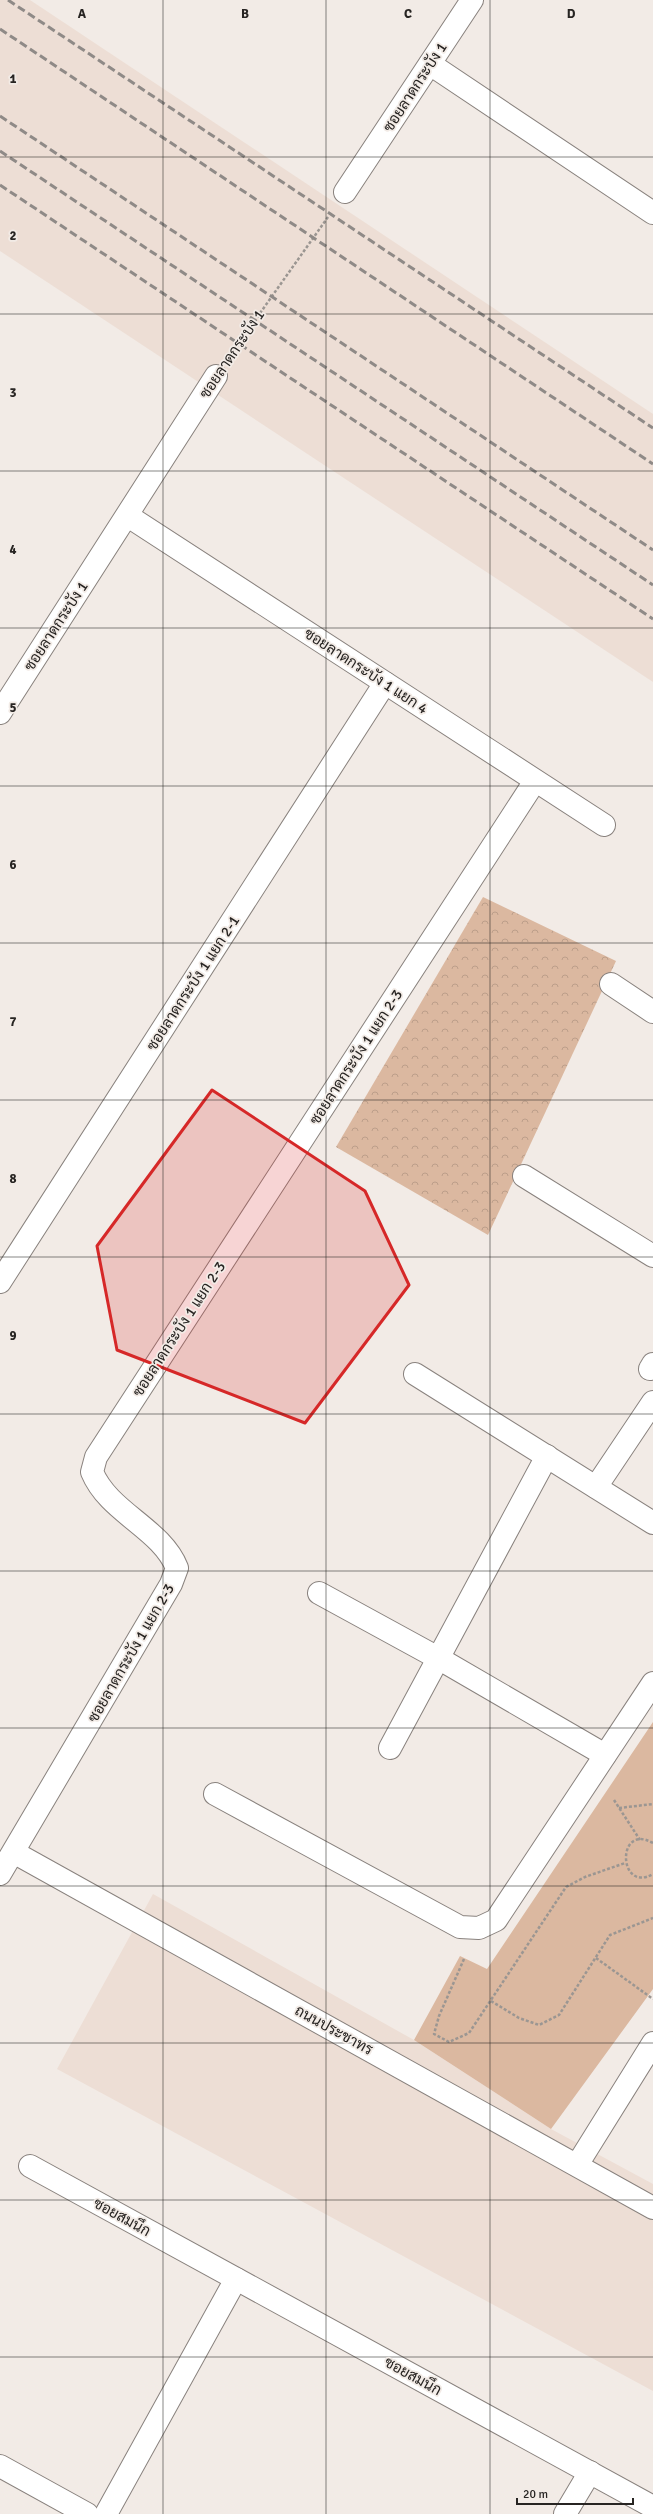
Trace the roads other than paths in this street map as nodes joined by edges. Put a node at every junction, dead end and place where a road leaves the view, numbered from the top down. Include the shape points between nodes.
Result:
1 (472, 0) edge
2 (430, 64) junction
3 (345, 192) road end
4 (653, 213) edge
5 (216, 376) road end
6 (128, 516) junction
7 (385, 683) junction
8 (0, 713) edge
9 (535, 781) junction
10 (604, 825) dead end
11 (611, 984) dead end
12 (653, 1012) edge
13 (524, 1176) dead end
14 (653, 1256) edge
15 (0, 1282) edge
16 (415, 1374) dead end
17 (653, 1402) edge
18 (547, 1456) junction
19 (596, 1487) junction
20 (653, 1523) edge
21 (319, 1593) dead end
22 (438, 1658) junction
23 (653, 1683) edge
24 (390, 1748) dead end
25 (599, 1763) junction
26 (215, 1794) dead end
27 (15, 1853) junction
28 (0, 1874) edge
29 (653, 2043) edge
30 (577, 2165) junction
31 (30, 2166) dead end
32 (653, 2208) edge
33 (236, 2279) junction
34 (0, 2466) edge
35 (590, 2472) junction
36 (653, 2507) edge
37 (86, 2514) edge
38 (106, 2514) edge
39 (565, 2514) edge

1 - 2 street, ซอยลาดกระบัง 1
2 - 3 street, ซอยลาดกระบัง 1
2 - 4 street
5 - 6 street, ซอยลาดกระบัง 1
6 - 7 street, ซอยลาดกระบัง 1 แยก 4
6 - 8 street, ซอยลาดกระบัง 1
7 - 9 street, ซอยลาดกระบัง 1 แยก 4
7 - 15 street, ซอยลาดกระบัง 1 แยก 2-1
9 - 10 street, ซอยลาดกระบัง 1 แยก 4
9 - 27 street, ซอยลาดกระบัง 1 แยก 2-3 via 96,1457 92,1472 98,1488 171,1553 177,1568 172,1584
11 - 12 street
13 - 14 street
16 - 18 street
17 - 19 street
18 - 19 street
18 - 22 street
19 - 20 street
21 - 22 street
22 - 24 street
22 - 25 street
23 - 25 street
25 - 26 street via 496,1920 479,1928 460,1927
27 - 28 street, ซอยลาดกระบัง 1 แยก 2-3
27 - 30 street, ถนนประชาทร
29 - 30 street
30 - 32 street, ถนนประชาทร
31 - 33 street, ซอยสมนึก
33 - 35 street, ซอยสมนึก
33 - 38 street
34 - 37 street
35 - 36 street, ซอยสมนึก
35 - 39 street

